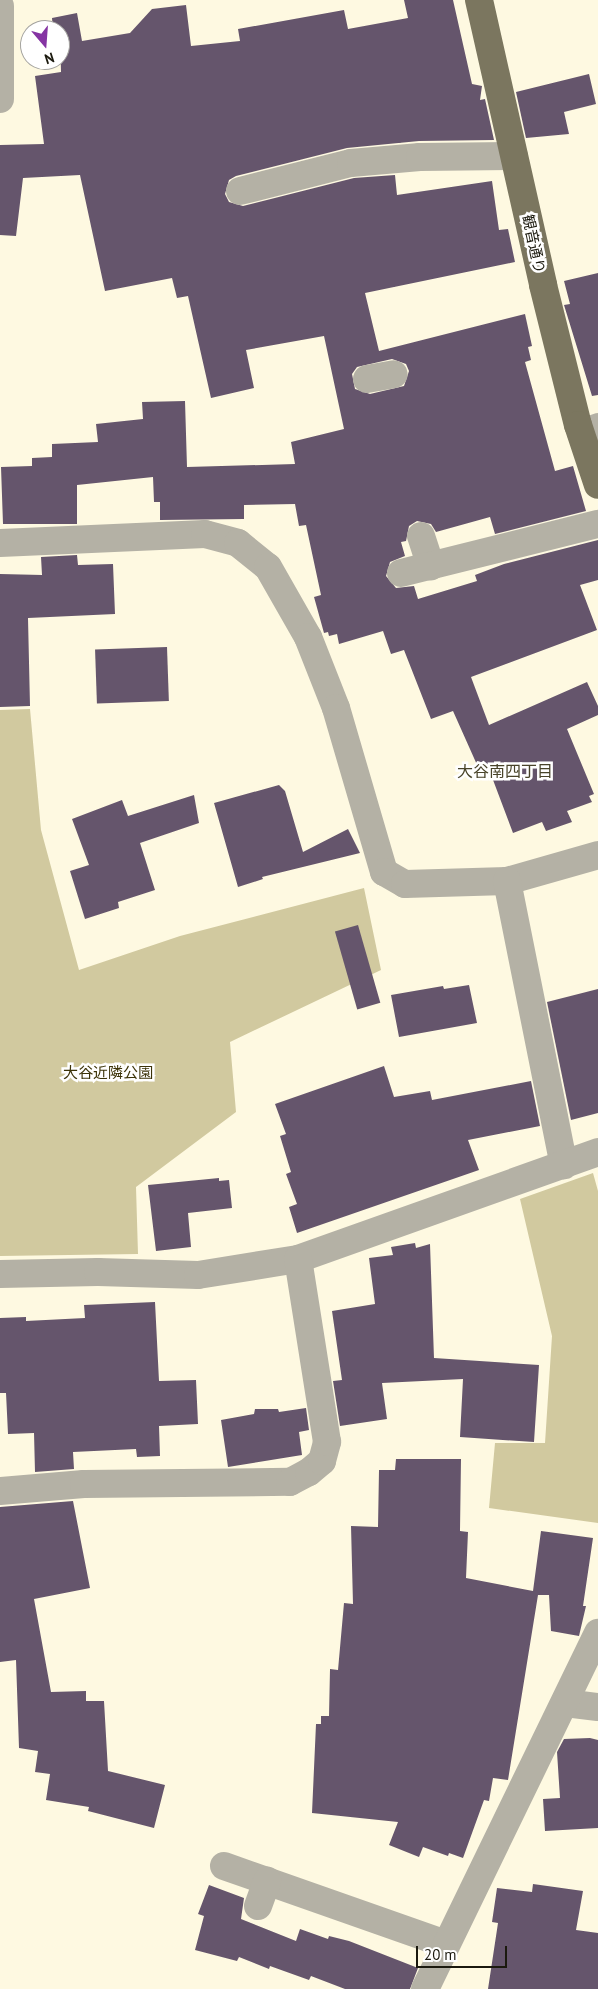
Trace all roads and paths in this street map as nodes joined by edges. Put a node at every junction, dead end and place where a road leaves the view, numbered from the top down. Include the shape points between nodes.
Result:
1 (479, 0) edge
2 (0, 6) edge
3 (0, 99) edge
4 (514, 156) junction
5 (240, 191) dead end
6 (394, 374) dead end
7 (367, 379) dead end
8 (589, 430) edge
9 (598, 485) edge
10 (598, 524) edge
11 (422, 536) dead end
12 (0, 543) edge
13 (431, 566) junction
14 (401, 573) dead end
15 (598, 856) edge
16 (507, 881) junction
17 (598, 1152) edge
18 (564, 1165) junction
19 (298, 1259) junction
20 (0, 1274) edge
21 (0, 1491) edge
22 (598, 1633) edge
23 (565, 1703) junction
24 (598, 1707) edge
25 (224, 1866) dead end
26 (267, 1881) junction
27 (258, 1906) dead end
28 (446, 1944) junction
29 (425, 1989) edge

1 - 4 main road, 観音通り
2 - 3 street
4 - 5 street via 420,157 351,163
4 - 8 main road, 観音通り
6 - 7 street
8 - 9 main road, 観音通り
10 - 13 street
11 - 13 street
12 - 16 street via 204,534 238,543 268,567 308,637 336,708 384,872 404,884
13 - 14 street
15 - 16 street
16 - 18 street
17 - 18 street
18 - 19 street
19 - 20 street via 198,1275
19 - 21 street via 327,1442 322,1461 309,1472 290,1482 84,1484
22 - 23 street
23 - 24 street
23 - 28 street
25 - 26 street
26 - 27 street
26 - 28 street
28 - 29 street

